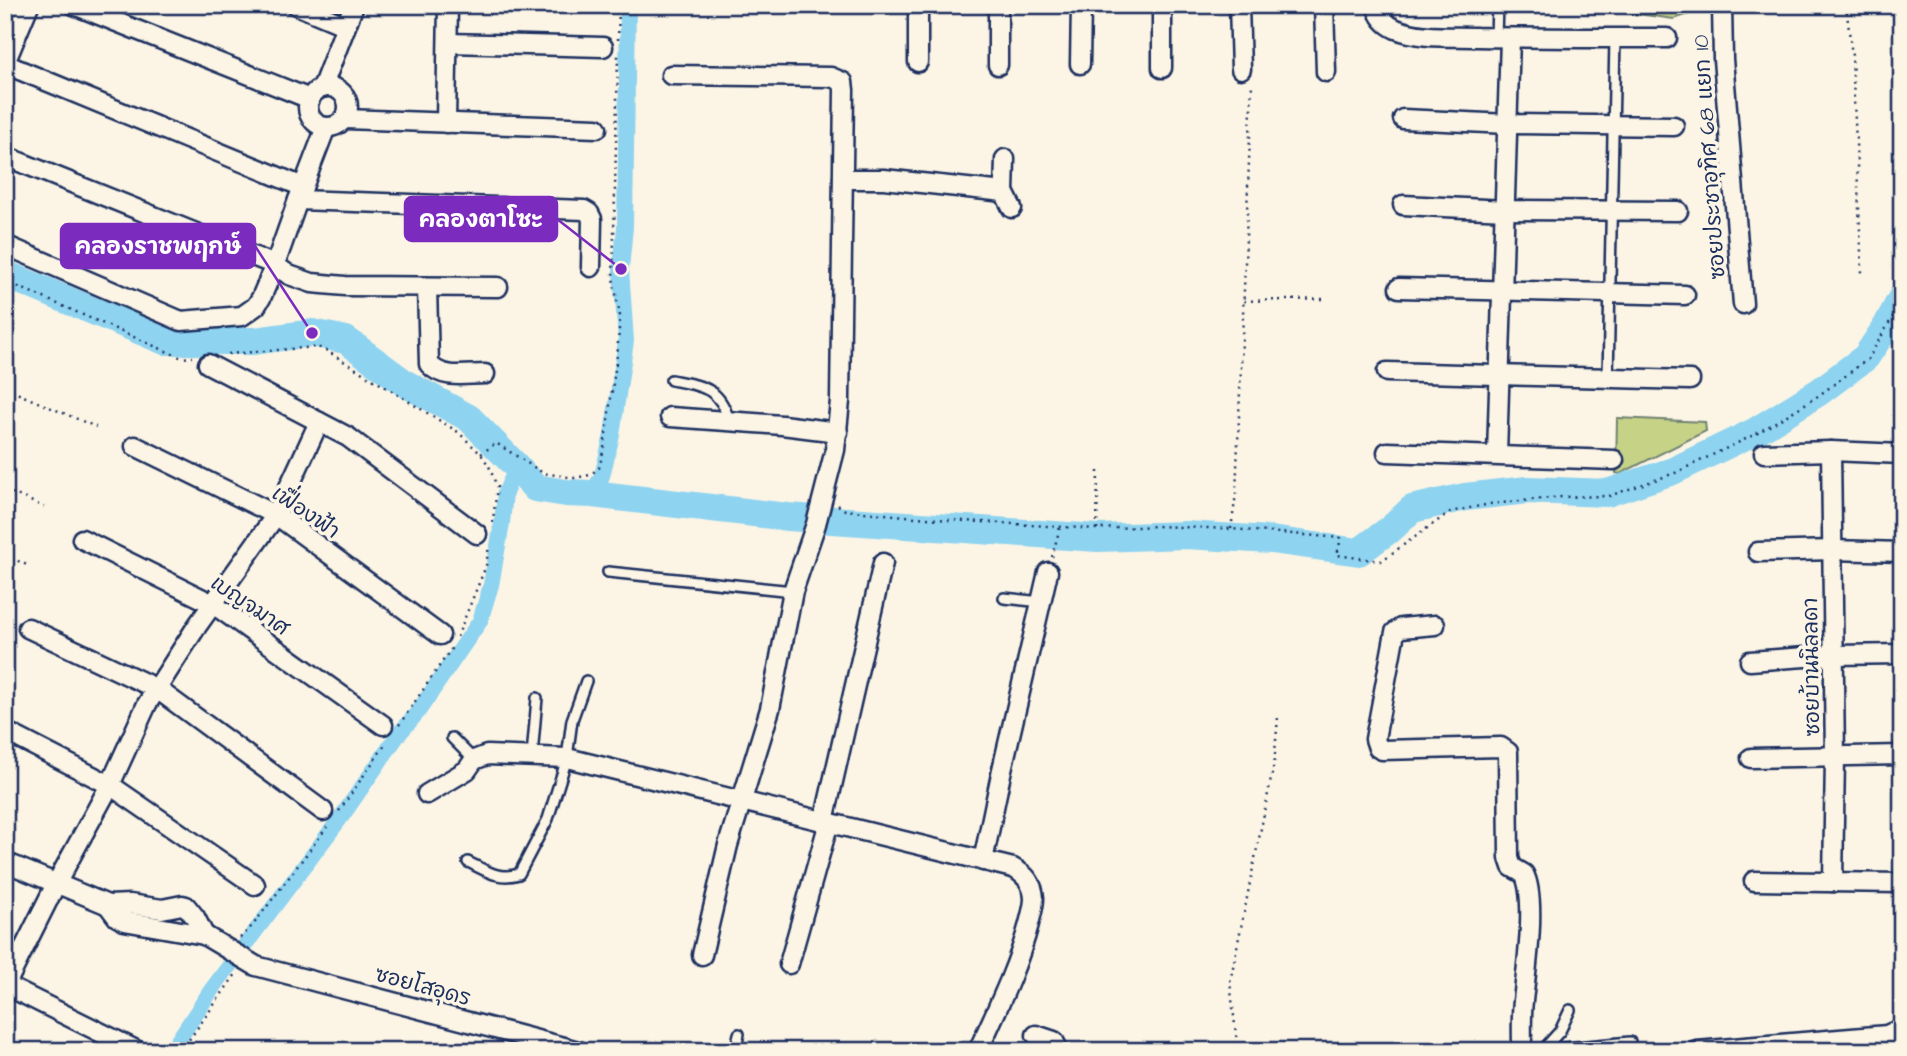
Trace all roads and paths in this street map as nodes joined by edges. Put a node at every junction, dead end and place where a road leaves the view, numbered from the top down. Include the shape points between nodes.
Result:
1 (29, 5) edge
2 (74, 5) edge
3 (296, 5) edge
4 (354, 5) edge
5 (448, 5) edge
6 (619, 5) edge
7 (919, 5) edge
8 (998, 5) edge
9 (1081, 5) edge
10 (1162, 5) edge
11 (1239, 5) edge
12 (1324, 5) edge
13 (1376, 5) edge
14 (1497, 5) edge
15 (1722, 5) edge
16 (1846, 5) edge
17 (116, 13) edge
18 (346, 26) junction
19 (1503, 38) junction
20 (1615, 38) junction
21 (1667, 38) dead end
22 (448, 43) junction
23 (603, 47) dead end
24 (918, 62) dead end
25 (5, 63) edge
26 (1080, 64) dead end
27 (999, 65) dead end
28 (1162, 68) dead end
29 (1241, 69) dead end
30 (1326, 72) dead end
31 (671, 75) dead end
32 (1252, 84) dead end
33 (316, 93) junction
34 (345, 119) junction
35 (1403, 120) dead end
36 (446, 122) junction
37 (1508, 124) junction
38 (1613, 125) junction
39 (1674, 126) dead end
40 (326, 127) junction
41 (597, 128) dead end
42 (5, 156) edge
43 (1005, 159) dead end
44 (843, 179) junction
45 (300, 193) junction
46 (1403, 205) dead end
47 (1506, 210) junction
48 (1611, 211) junction
49 (1678, 211) dead end
50 (5, 245) edge
51 (275, 265) junction
52 (591, 267) dead end
53 (1862, 274) dead end
54 (5, 281) edge
55 (427, 287) junction
56 (498, 287) dead end
57 (1399, 288) dead end
58 (1503, 290) junction
59 (1610, 293) junction
60 (1685, 295) dead end
61 (1326, 299) dead end
62 (1902, 301) edge
63 (1244, 302) junction
64 (1743, 304) dead end
65 (181, 358) dead end
66 (208, 364) dead end
67 (1387, 372) dead end
68 (485, 374) dead end
69 (1500, 374) junction
70 (1608, 378) junction
71 (671, 380) dead end
72 (1690, 380) dead end
73 (5, 388) edge
74 (670, 417) dead end
75 (729, 421) junction
76 (319, 422) junction
77 (96, 427) dead end
78 (838, 432) junction
79 (135, 446) dead end
80 (1831, 451) junction
81 (1387, 452) dead end
82 (482, 453) dead end
83 (1764, 453) dead end
84 (1902, 454) edge
85 (1497, 455) junction
86 (1614, 460) dead end
87 (1098, 471) dead end
88 (5, 490) edge
89 (44, 506) dead end
90 (843, 509) dead end
91 (276, 515) junction
92 (1060, 527) junction
93 (1231, 528) junction
94 (1097, 529) junction
95 (477, 534) dead end
96 (82, 539) dead end
97 (1832, 550) junction
98 (1758, 552) dead end
99 (1902, 552) edge
100 (5, 555) edge
101 (883, 563) dead end
102 (29, 566) dead end
103 (608, 572) dead end
104 (1048, 572) joint
105 (793, 591) junction
106 (1004, 598) dead end
107 (1042, 602) junction
108 (213, 604) junction
109 (1435, 625) dead end
110 (28, 628) dead end
111 (440, 635) dead end
112 (1902, 654) edge
113 (1833, 655) junction
114 (1751, 661) dead end
115 (586, 681) dead end
116 (157, 689) junction
117 (537, 698) dead end
118 (1278, 717) dead end
119 (383, 725) dead end
120 (5, 731) edge
121 (452, 738) dead end
122 (1902, 755) edge
123 (532, 756) junction
124 (1835, 757) junction
125 (567, 758) junction
126 (1751, 758) dead end
127 (474, 760) junction
128 (110, 785) junction
129 (427, 794) dead end
130 (743, 801) junction
131 (323, 811) dead end
132 (827, 822) junction
133 (983, 861) junction
134 (5, 862) edge
135 (468, 862) dead end
136 (1754, 881) dead end
137 (1833, 882) junction
138 (1902, 883) edge
139 (56, 884) junction
140 (256, 885) dead end
141 (108, 905) junction
142 (204, 935) junction
143 (702, 955) dead end
144 (251, 963) junction
145 (789, 964) dead end
146 (5, 986) edge
147 (1570, 1010) dead end
148 (1902, 1028) edge
149 (739, 1034) dead end
150 (1036, 1035) dead end
151 (1630, 1042) dead end
152 (1787, 1046) edge
153 (138, 1051) edge
154 (181, 1051) edge
155 (579, 1051) edge
156 (735, 1051) edge
157 (978, 1051) edge
158 (1059, 1051) edge
159 (1238, 1051) edge
160 (1522, 1051) edge
161 (1542, 1051) edge
162 (1697, 1051) edge

1 - 25 street
2 - 17 street
3 - 18 street
4 - 18 street
5 - 22 street
6 - 82 path via 613,278 620,316 599,468 575,478 543,472 494,443
7 - 24 street
8 - 27 street
9 - 26 street
10 - 28 street
11 - 29 street
12 - 30 street
13 - 19 street via 1384,22 1413,34
14 - 19 lane
15 - 64 street, ซอยประชาอุทิศ 68 แยก 10
16 - 53 path
17 - 33 street
18 - 33 street
19 - 20 street
19 - 37 street
20 - 21 street
20 - 38 lane
22 - 23 street
22 - 36 street
25 - 45 street
31 - 44 street via 831,78 842,82
32 - 63 path
33 - 34 street via 336,89 346,98
33 - 40 street via 307,109
34 - 36 street
34 - 40 street
35 - 37 street
36 - 41 street
37 - 38 street
37 - 47 street
38 - 39 street
38 - 48 lane
40 - 45 street
42 - 51 street
43 - 44 street via 1008,200 884,180
44 - 78 street
45 - 51 street
45 - 52 street via 584,210 592,219
46 - 47 street
47 - 48 street
47 - 58 street
48 - 49 street
48 - 59 lane
50 - 51 street via 181,321 242,316 256,306
51 - 55 street via 312,283
54 - 65 path
55 - 56 street
55 - 68 street via 429,364 444,375
57 - 58 street
58 - 59 street
58 - 69 street
59 - 60 street
59 - 70 lane
61 - 63 path
62 - 93 path via 1868,359 1818,396 1698,462 1609,496 1490,504 1450,512 1381,561 1337,555 1341,538
63 - 93 path
66 - 76 street
67 - 69 street
69 - 70 street
69 - 85 street
70 - 72 street
71 - 75 lane via 712,391
73 - 77 path
74 - 75 street
75 - 78 street
76 - 91 street
76 - 95 street via 348,437
78 - 105 street via 816,524
79 - 91 street, เฟื่องฟ้า
80 - 83 street
80 - 84 street
80 - 97 street, ซอยบ้านนิลลดา
81 - 85 street
85 - 86 street
87 - 94 path
88 - 89 path
90 - 92 path
91 - 108 street
91 - 111 street, เฟื่องฟ้า
92 - 94 path
92 - 104 path
93 - 94 path
96 - 108 street, เบญจมาศ
97 - 98 street
97 - 99 street
97 - 113 street, ซอยบ้านนิลลดา
100 - 102 path
101 - 132 street
103 - 105 lane
104 - 107 street
105 - 130 street via 770,709
106 - 107 lane
107 - 133 street
108 - 116 street
108 - 119 street, เบญจมาศ
109 - 160 street via 1395,632 1375,739 1382,750 1501,747 1508,752 1509,858 1512,867 1524,874 1530,895
110 - 116 street
112 - 113 street
113 - 114 street
113 - 124 street, ซอยบ้านนิลลดา
115 - 125 lane via 572,720
116 - 128 street
116 - 131 street
117 - 123 lane
118 - 159 path via 1274,764 1230,982
120 - 128 street
121 - 127 lane
122 - 124 street
123 - 125 street
123 - 127 street via 487,755
124 - 126 street
124 - 137 street, ซอยบ้านนิลลดา
125 - 130 street
125 - 135 lane via 548,819 519,874 499,877
127 - 129 street via 467,770
128 - 139 street
128 - 140 street
130 - 132 street
130 - 143 street
132 - 133 street
132 - 145 street
133 - 157 street via 1025,874 1034,896 1018,963
134 - 139 street
136 - 137 street
137 - 138 street
139 - 141 street
139 - 146 street
141 - 142 street via 124,921
141 - 142 street via 186,906
142 - 144 street, ซอยโสอุดร
144 - 154 path
144 - 155 street, ซอยโสอุดร
146 - 153 street
147 - 161 lane via 1560,1031
148 - 152 street via 1887,1035
149 - 156 lane
150 - 158 street via 1054,1041
151 - 161 lane
152 - 162 street

